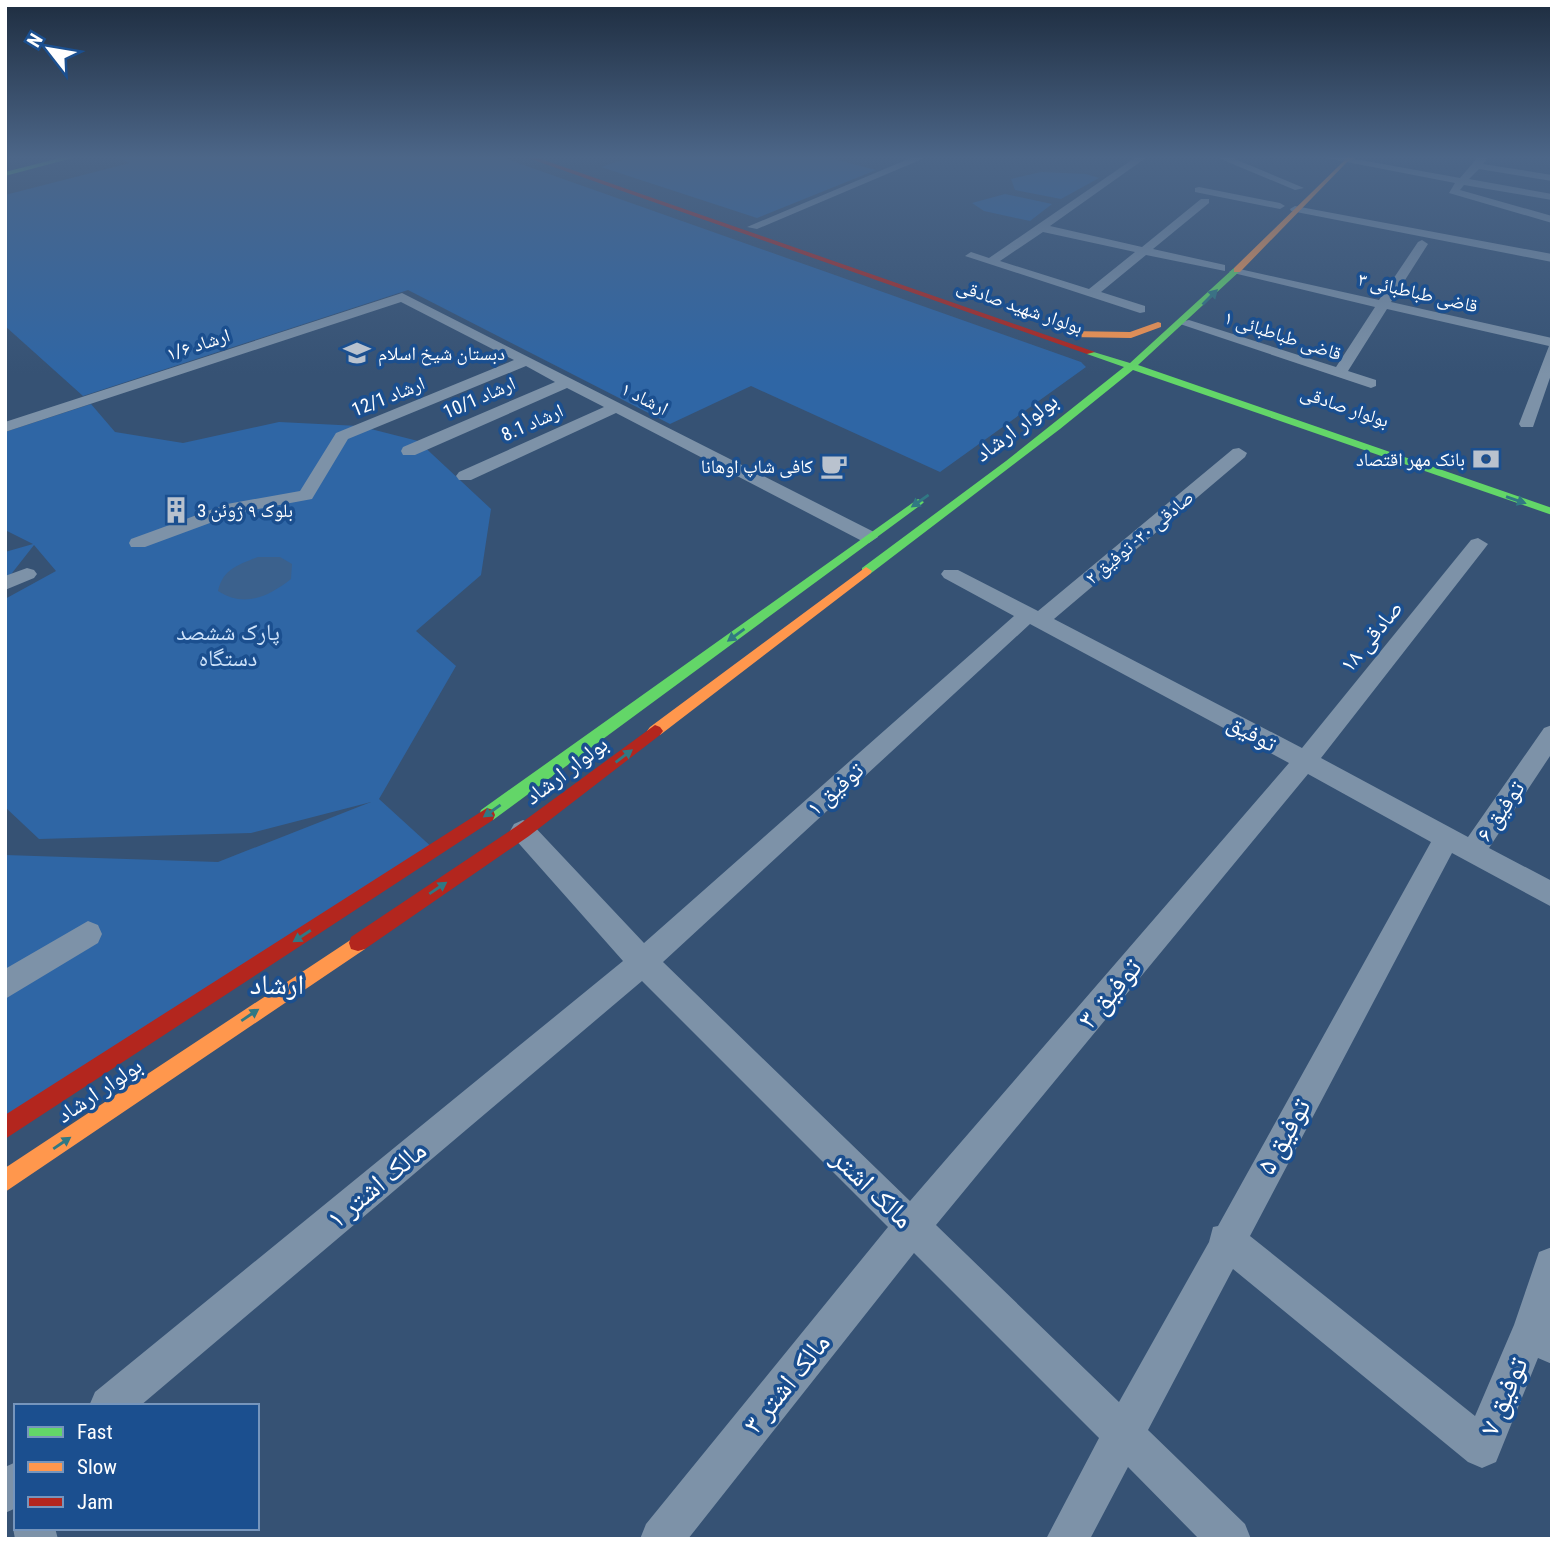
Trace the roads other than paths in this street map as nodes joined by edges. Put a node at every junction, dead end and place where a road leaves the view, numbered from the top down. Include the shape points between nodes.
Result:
1 (739, 229) edge
2 (759, 229) edge
3 (1040, 229) edge
4 (1047, 229) edge
5 (1167, 229) edge
6 (1266, 229) edge
7 (1402, 229) edge
8 (1422, 244) dead end
9 (1144, 251) junction
10 (971, 256) dead end
11 (1552, 258) edge
12 (991, 262) junction
13 (1228, 270) junction
14 (1091, 294) junction
15 (402, 297) joint
16 (1383, 304) junction
17 (1140, 309) dead end
18 (1184, 323) junction
19 (1164, 330) junction
20 (1067, 334) junction
21 (1552, 342) edge
22 (1552, 349) edge
23 (1178, 351) dead end
24 (1128, 360) junction
25 (526, 361) junction
26 (1339, 373) junction
27 (567, 382) junction
28 (1371, 383) dead end
29 (1149, 391) dead end
30 (1122, 392) dead end
31 (65, 394) dead end
32 (1095, 396) junction
33 (1220, 397) junction
34 (1057, 405) dead end
35 (616, 407) junction
36 (5, 414) edge
37 (1527, 424) dead end
38 (5, 427) edge
39 (409, 451) dead end
40 (1240, 453) dead end
41 (465, 476) dead end
42 (936, 490) dead end
43 (1552, 498) edge
44 (1552, 512) edge
45 (869, 537) junction
46 (138, 543) dead end
47 (1478, 544) dead end
48 (951, 574) dead end
49 (27, 575) dead end
50 (5, 583) edge
51 (1033, 618) junction
52 (1552, 734) edge
53 (1305, 761) junction
54 (523, 831) junction
55 (1459, 846) junction
56 (1552, 895) edge
57 (88, 934) dead end
58 (643, 962) junction
59 (5, 985) edge
60 (171, 1044) junction
61 (5, 1128) edge
62 (5, 1181) edge
63 (912, 1226) junction
64 (1226, 1240) junction
65 (1552, 1265) edge
66 (1542, 1336) edge
67 (111, 1404) edge
68 (1123, 1434) junction
69 (661, 1539) edge
70 (1067, 1539) edge
71 (1230, 1539) edge

1 - 24 main road, بولوار شهید صادقی
2 - 20 main road, بولوار شهید صادقی
3 - 12 street
4 - 9 street, قاضی طباطبائی ۳
5 - 9 street
6 - 13 main road
7 - 11 street
8 - 16 street
9 - 13 street, قاضی طباطبائی ۳
9 - 14 street
10 - 12 street
12 - 14 street
13 - 16 street, قاضی طباطبائی ۳
18 -> 13 main road
13 - 19 main road
14 - 17 street
15 - 25 street, ارشاد ۱
15 - 38 street, ارشاد ۱/۶
16 - 21 street, قاضی طباطبائی ۳
16 - 26 street
18 - 19 main road
18 - 26 street, قاضی طباطبائی ۱
19 - 20 main road via 1131,335
19 - 23 main road
19 - 24 main road
20 - 24 main road, بولوار شهید صادقی
22 - 37 street
24 - 32 main road, بولوار ارشاد
24 - 33 main road, بولوار شهید صادقی
24 - 34 main road, بولوار ارشاد
24 - 43 main road, بولوار صادقی via 1206,378
25 - 27 street, ارشاد ۱
25 - 46 street, ارشاد 12/1 via 342,436 306,495 233,509
26 - 28 street, قاضی طباطبائی ۱
27 - 35 street, ارشاد ۱
27 - 39 street, ارشاد 10/1
29 - 33 main road
30 - 32 main road
31 - 36 street
54 -> 32 main road, بولوار ارشاد
33 -> 44 main road, بولوار صادقی
35 - 41 street, ارشاد 8.1
35 - 45 street, ارشاد ۱
40 - 51 street, صادقی ۲۰- توفیق ۲
42 -> 45 main road, بولوار ارشاد
45 -> 60 main road, بولوار ارشاد
47 - 53 street, صادقی ۱۸
48 - 51 street, توفیق
49 - 50 street
51 - 53 street, توفیق
51 - 58 street, توفیق ۱
52 - 55 street, توفیق ۶
53 - 55 street, توفیق
53 - 63 street, توفیق ۳
54 - 58 street, مالک اشتر
60 -> 54 main road, بولوار ارشاد
55 - 56 street, توفیق
55 - 64 street, توفیق ۵
57 - 59 street
58 - 63 street, مالک اشتر
58 - 67 street, مالک اشتر ۱
60 - 61 main road, بولوار ارشاد
62 -> 60 main road, بولوار ارشاد
63 - 68 street, مالک اشتر
63 - 69 street, مالک اشتر ۳
64 - 66 street, توفیق ۷ via 1482,1448
64 - 68 street, توفیق ۵
65 - 66 street, توفیق ۷
68 - 70 street, توفیق ۵
68 - 71 street, مالک اشتر

